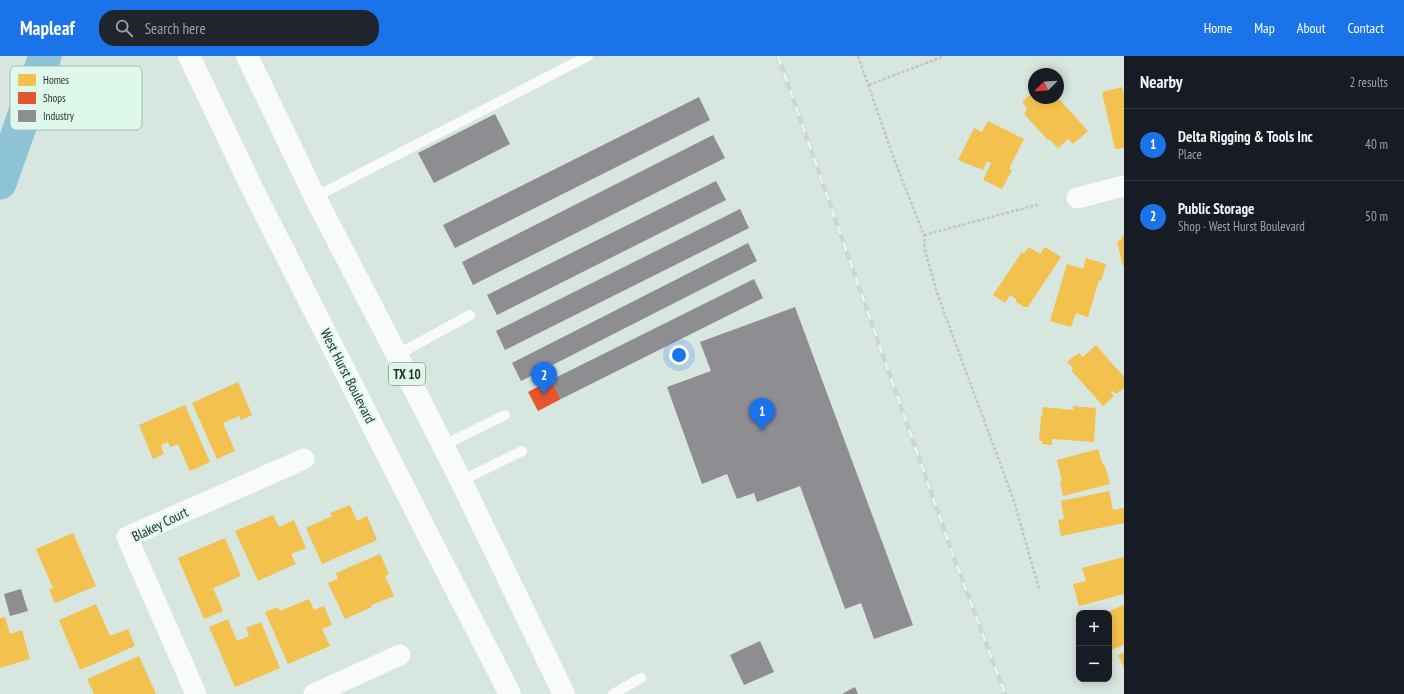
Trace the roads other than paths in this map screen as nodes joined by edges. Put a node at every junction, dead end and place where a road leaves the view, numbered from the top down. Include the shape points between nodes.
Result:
1 (189, 56) edge
2 (247, 56) edge
3 (588, 56) edge
4 (1124, 186) edge
5 (315, 197) junction
6 (1077, 198) dead end
7 (470, 315) dead end
8 (397, 354) junction
9 (506, 415) dead end
10 (442, 446) junction
11 (522, 451) dead end
12 (304, 459) dead end
13 (461, 481) junction
14 (400, 655) dead end
15 (641, 678) dead end
16 (196, 694) edge
17 (314, 694) edge
18 (510, 694) edge
19 (564, 694) edge
20 (613, 694) edge

1 - 18 main road, West Hurst Boulevard via 252,188
2 - 5 main road, TX 10
3 - 5 lane
4 - 6 street
5 - 8 main road, TX 10
7 - 8 lane
8 - 10 main road, TX 10
9 - 10 lane
10 - 13 main road, TX 10
11 - 13 lane
12 - 16 street, Blakey Court via 127,537
13 - 19 main road, TX 10
14 - 17 street
15 - 20 lane

